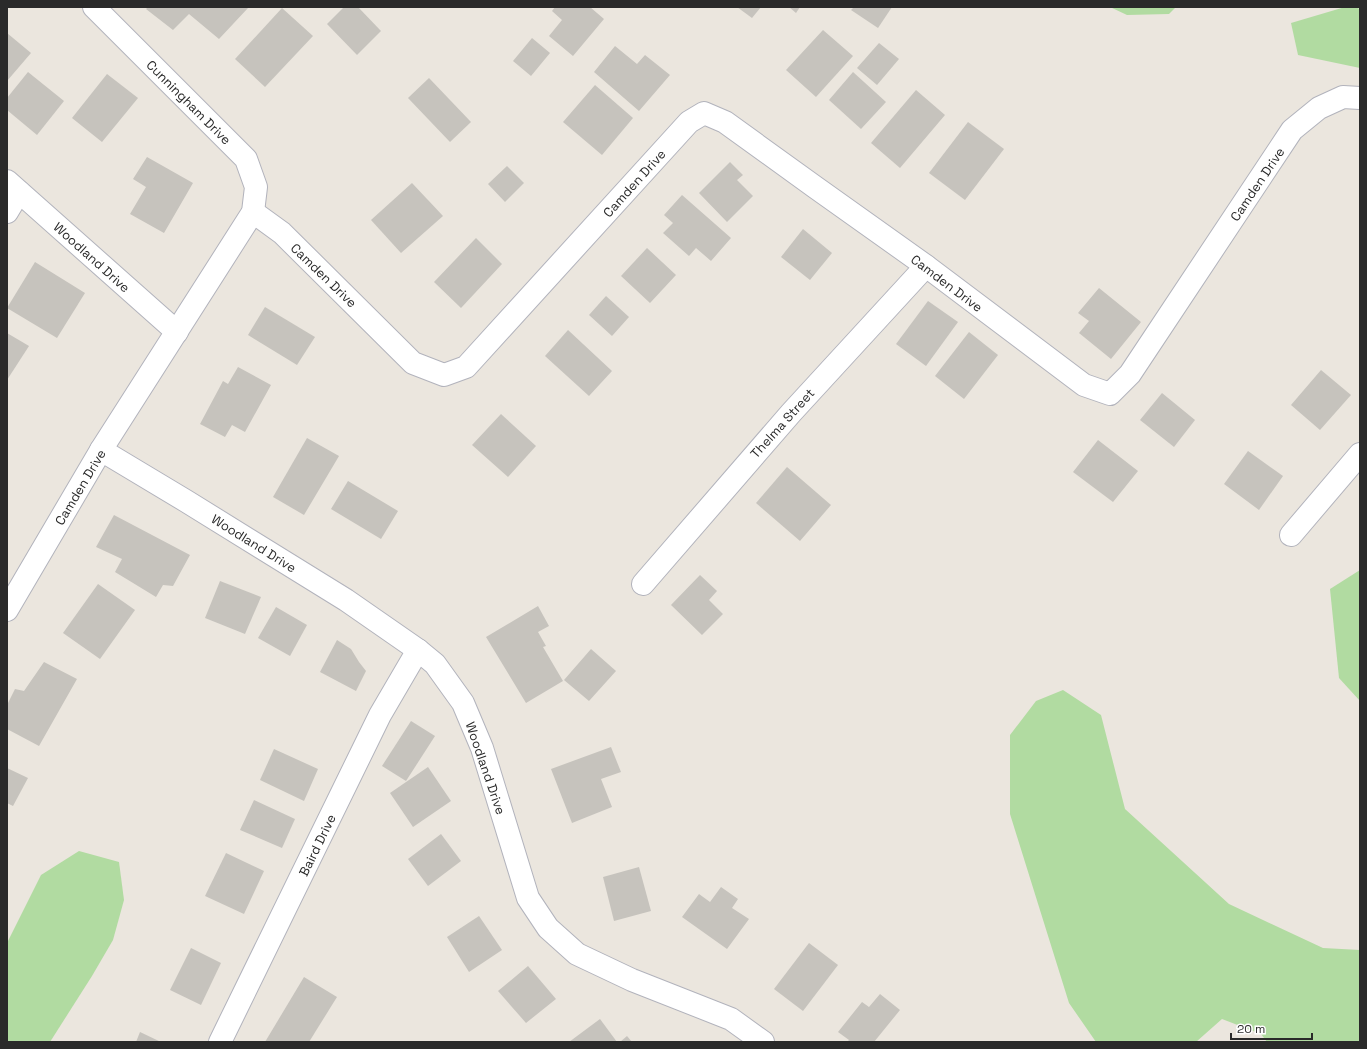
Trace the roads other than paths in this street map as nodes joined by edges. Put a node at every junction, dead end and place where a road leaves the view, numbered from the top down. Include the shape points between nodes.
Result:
1 (94, 7) edge
2 (1360, 98) edge
3 (13, 187) edge
4 (7, 212) edge
5 (253, 212) junction
6 (926, 266) junction
7 (177, 332) junction
8 (101, 450) junction
9 (1360, 454) edge
10 (1291, 535) dead end
11 (642, 584) dead end
12 (7, 610) edge
13 (418, 650) junction
14 (220, 1042) edge
15 (763, 1042) edge

1 - 5 street, Cunningham Drive via 246,159 256,188
2 - 6 street, Camden Drive via 1343,97 1319,108 1292,130 1130,374 1110,394 1084,386
3 - 4 street
3 - 7 street, Woodland Drive
5 - 6 street, Camden Drive via 282,233 413,363 444,375 466,368 689,122 704,113 725,122
5 - 7 street, Camden Drive
6 - 11 street, Thelma Street via 791,413
7 - 8 street, Camden Drive
8 - 12 street, Camden Drive
8 - 13 street, Woodland Drive via 346,600
9 - 10 street
13 - 14 street, Baird Drive via 380,715
13 - 15 street, Woodland Drive via 435,664 463,703 482,748 528,898 548,928 577,954 632,980 731,1019

